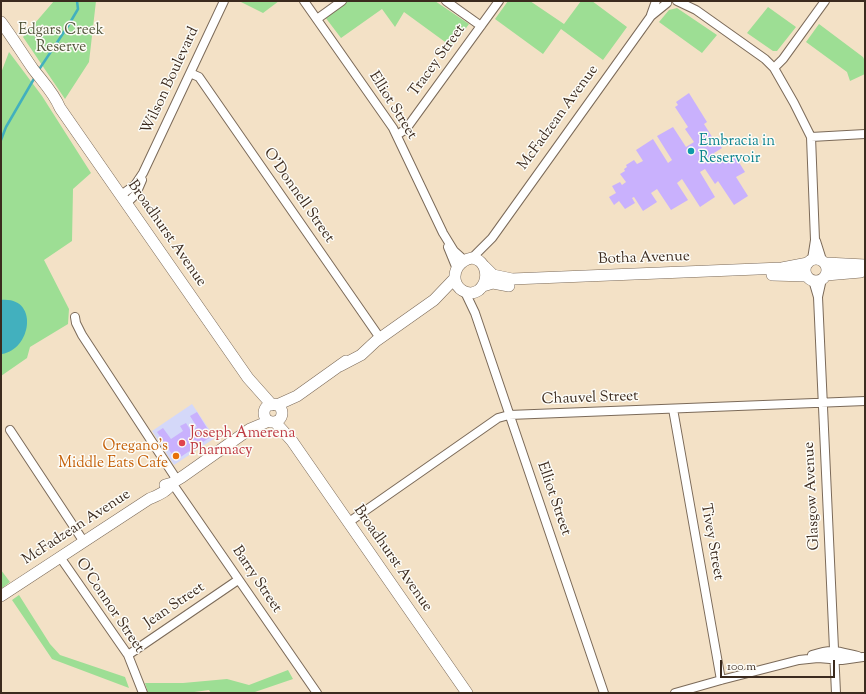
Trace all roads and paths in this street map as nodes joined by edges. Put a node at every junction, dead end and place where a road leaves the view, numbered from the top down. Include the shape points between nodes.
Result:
1 (224, 1) edge
2 (304, 1) edge
3 (342, 1) edge
4 (446, 1) edge
5 (499, 1) edge
6 (656, 1) edge
7 (677, 1) edge
8 (687, 1) edge
9 (825, 1) edge
10 (668, 2) edge
11 (696, 10) junction
12 (651, 16) junction
13 (317, 19) junction
14 (1, 22) edge
15 (481, 26) junction
16 (774, 68) junction
17 (190, 73) junction
18 (865, 134) edge
19 (397, 135) junction
20 (810, 137) junction
21 (124, 199) junction
22 (444, 233) junction
23 (492, 238) junction
24 (468, 259) junction
25 (817, 261) junction
26 (865, 264) edge
27 (484, 265) junction
28 (865, 272) edge
29 (456, 274) junction
30 (719, 274) junction
31 (817, 278) junction
32 (563, 280) junction
33 (471, 290) junction
34 (434, 300) junction
35 (75, 317) dead end
36 (378, 339) junction
37 (865, 401) edge
38 (822, 402) junction
39 (673, 409) junction
40 (273, 413) junction
41 (509, 415) junction
42 (10, 430) dead end
43 (174, 481) junction
44 (349, 522) junction
45 (84, 542) junction
46 (60, 557) junction
47 (238, 580) junction
48 (1, 596) edge
49 (835, 650) junction
50 (128, 655) junction
51 (864, 658) edge
52 (835, 659) junction
53 (799, 660) junction
54 (721, 680) junction
55 (142, 693) edge
56 (317, 693) edge
57 (467, 693) edge
58 (604, 693) edge
59 (675, 693) edge
60 (836, 693) edge

1 - 17 street, Wilson Boulevard
2 - 13 street, Elliot Street
3 - 13 street
4 - 15 street
5 - 15 street, Tracey Street
6 - 12 street, McFadzean Avenue
7 - 11 street
8 - 11 street
9 - 16 street via 783,60
10 - 12 street, McFadzean Avenue
11 - 16 street
12 - 23 street, McFadzean Avenue
13 - 19 street, Elliot Street
14 - 21 street, Broadhurst Avenue
15 - 19 street, Tracey Street via 406,129
16 - 20 street
17 - 21 street, Wilson Boulevard via 143,174 141,185 136,194
17 - 36 street, O'Donnell Street via 199,77
18 - 20 street
19 - 22 street, Elliot Street
20 - 25 street
21 - 40 street, Broadhurst Avenue
22 - 24 street, Elliot Street via 454,251
22 - 29 street, Elliot Street
23 - 24 street, McFadzean Avenue
23 - 27 street, McFadzean Avenue via 485,254
24 - 27 street via 480,261
24 - 29 street via 460,264
25 - 26 street, Botha Avenue
25 - 30 street, Botha Avenue via 782,268
25 - 31 street via 828,269
25 - 31 street via 805,269
27 - 32 street, Botha Avenue via 493,275 502,278
27 - 33 street via 485,278
28 - 31 street, Botha Avenue
29 - 33 street via 457,284
29 - 34 street, McFadzean Avenue
30 - 31 street, Botha Avenue
30 - 32 street, Botha Avenue
31 - 38 street, Glasgow Avenue
32 - 33 street, Botha Avenue via 509,286 493,283
33 - 34 street, McFadzean Avenue
33 - 41 street, Elliot Street via 475,313
34 - 36 street, McFadzean Avenue
35 - 43 street, Barry Street via 82,335
36 - 40 street, McFadzean Avenue via 361,354
37 - 38 street, Chauvel Street
38 - 39 street, Chauvel Street
38 - 49 street, Glasgow Avenue
39 - 41 street, Chauvel Street
39 - 54 street, Tivey Street
40 - 43 street, McFadzean Avenue
40 - 44 street, Broadhurst Avenue
41 - 44 street, Chauvel Street via 498,418
41 - 58 street, Elliot Street
42 - 45 street
43 - 45 street, McFadzean Avenue via 166,491 149,498
43 - 47 street, Barry Street
44 - 57 street, Broadhurst Avenue
45 - 46 street, McFadzean Avenue
46 - 48 street, McFadzean Avenue
46 - 50 street, O'Connor Street
47 - 50 street, Jean Street
47 - 56 street, Barry Street
49 - 51 street
49 - 52 street, Glasgow Avenue
49 - 53 street
50 - 55 street, O'Connor Street
51 - 52 street
52 - 53 street
52 - 60 street, Glasgow Avenue
53 - 54 street
54 - 59 street

